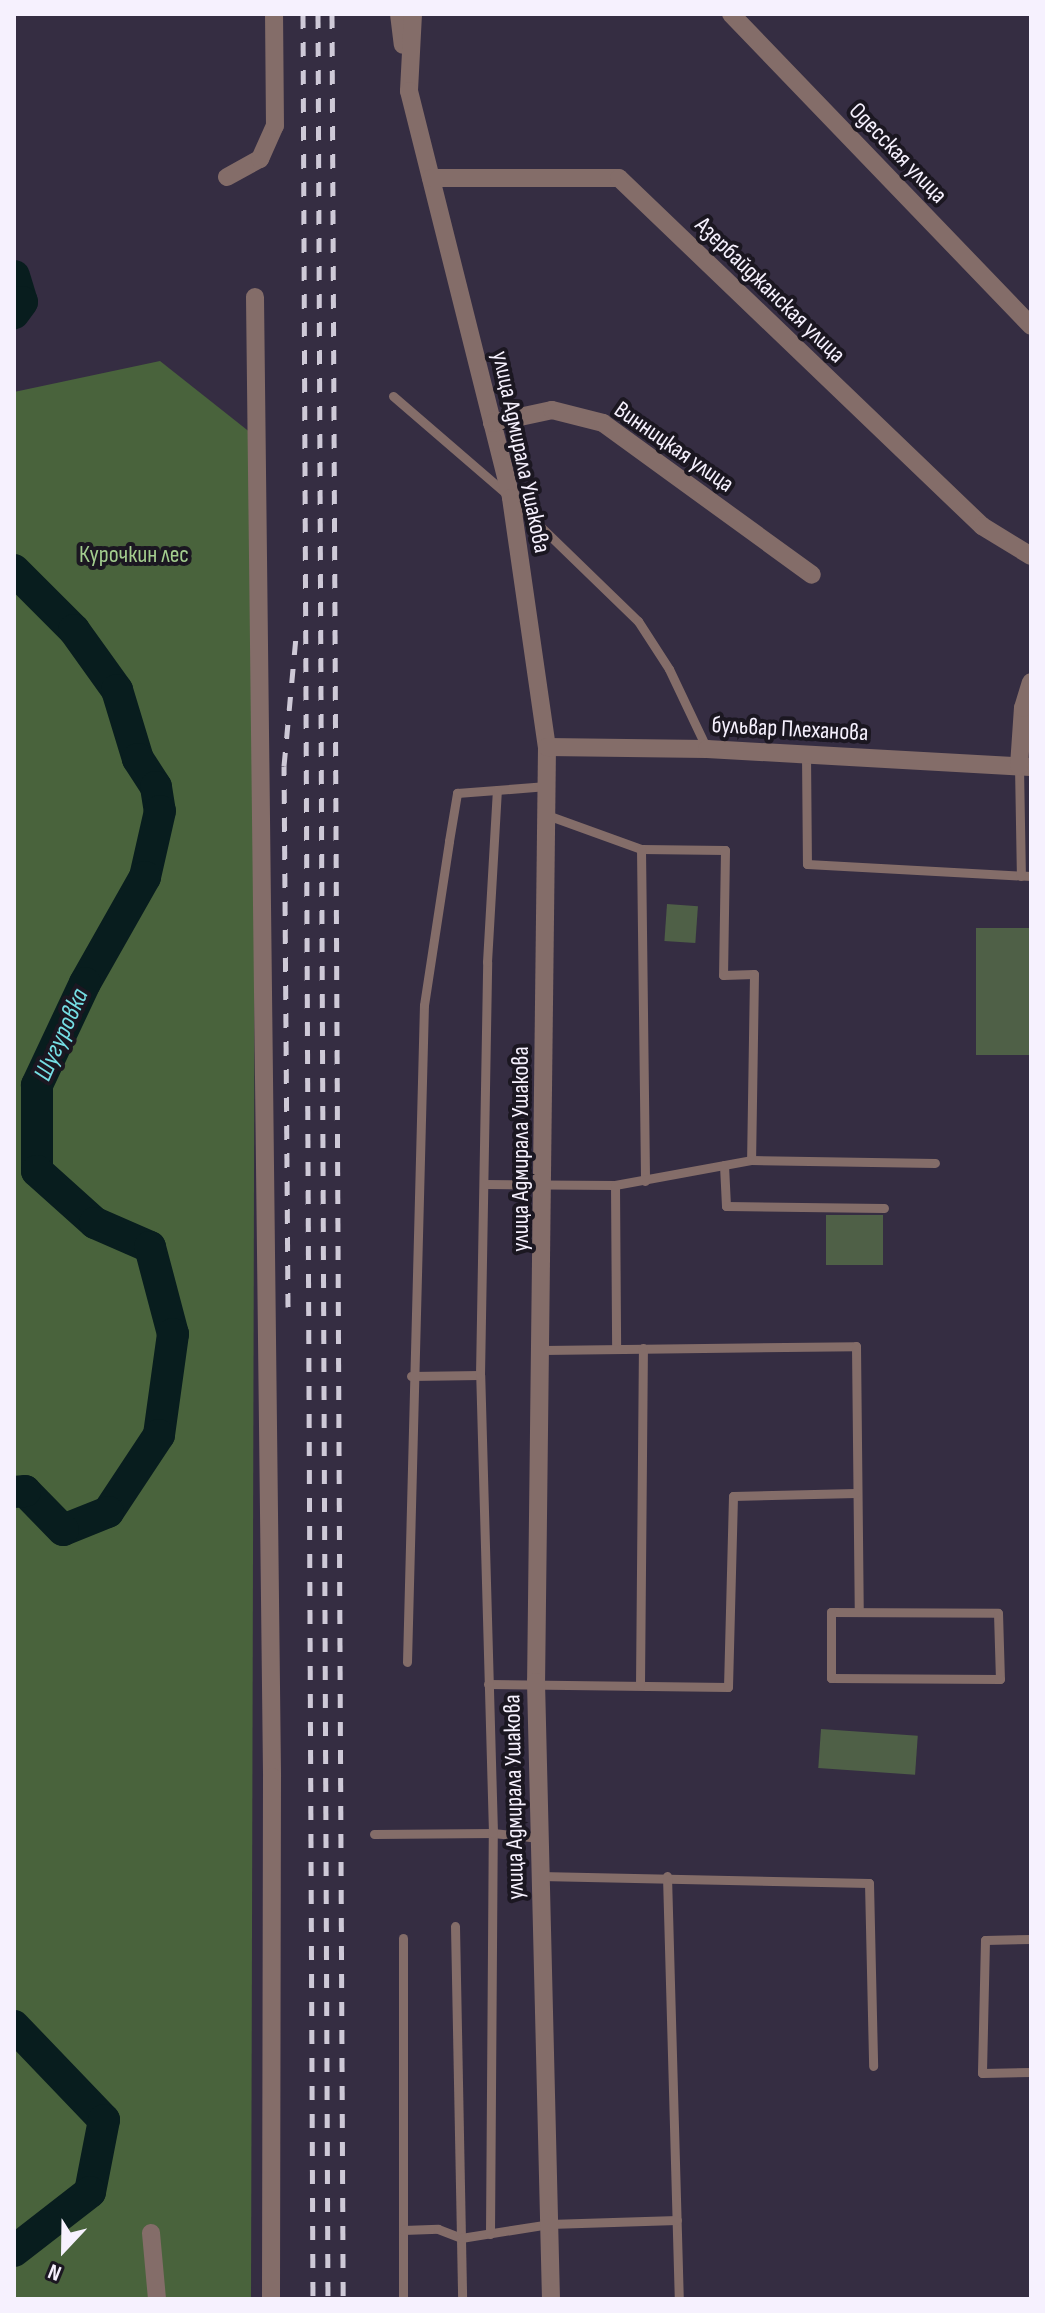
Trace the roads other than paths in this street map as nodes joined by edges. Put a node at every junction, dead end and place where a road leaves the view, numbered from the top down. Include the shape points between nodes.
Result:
1 (274, 14) edge
2 (399, 14) edge
3 (413, 14) edge
4 (731, 14) edge
5 (409, 91) junction
6 (227, 177) dead end
7 (431, 178) junction
8 (255, 297) dead end
9 (1031, 326) edge
10 (393, 396) dead end
11 (492, 423) junction
12 (511, 498) junction
13 (1031, 556) edge
14 (812, 575) dead end
15 (1031, 682) edge
16 (547, 747) junction
17 (707, 749) junction
18 (806, 754) junction
19 (1025, 766) edge
20 (547, 786) junction
21 (497, 790) junction
22 (547, 815) junction
23 (641, 849) junction
24 (1026, 876) edge
25 (751, 1160) junction
26 (935, 1163) dead end
27 (724, 1165) junction
28 (645, 1181) junction
29 (484, 1184) junction
30 (545, 1185) junction
31 (615, 1185) junction
32 (884, 1208) dead end
33 (616, 1348) junction
34 (643, 1348) junction
35 (543, 1350) junction
36 (480, 1375) junction
37 (411, 1376) junction
38 (856, 1493) junction
39 (859, 1612) junction
40 (407, 1662) dead end
41 (536, 1682) junction
42 (488, 1684) junction
43 (640, 1685) junction
44 (493, 1833) junction
45 (374, 1834) dead end
46 (539, 1838) junction
47 (540, 1876) junction
48 (667, 1876) junction
49 (455, 1926) dead end
50 (403, 1938) dead end
51 (1031, 1939) edge
52 (873, 2066) dead end
53 (1031, 2072) edge
54 (677, 2220) junction
55 (549, 2224) junction
56 (403, 2230) junction
57 (151, 2233) dead end
58 (490, 2234) junction
59 (461, 2238) junction
60 (157, 2299) edge
61 (271, 2299) edge
62 (403, 2299) edge
63 (462, 2299) edge
64 (551, 2299) edge
65 (679, 2299) edge

1 - 6 street via 275,126 268,149
2 - 5 street
3 - 5 street, улица Адмирала Ушакова
4 - 9 street, Одесская улица
5 - 7 street, улица Адмирала Ушакова
7 - 11 street, улица Адмирала Ушакова
7 - 13 street, Азербайджанская улица via 619,178 982,526
8 - 61 street via 272,1777
10 - 12 lane
11 - 12 street, улица Адмирала Ушакова
11 - 14 street, Винницкая улица via 552,410 603,423
12 - 16 street, улица Адмирала Ушакова
12 - 17 lane via 638,621 669,669
15 - 19 street via 1023,708
16 - 17 street, бульвар Плеханова
16 - 20 street, улица Адмирала Ушакова
17 - 18 street, бульвар Плеханова
18 - 19 street, бульвар Плеханова
18 - 24 lane via 807,864
19 - 24 lane
20 - 21 lane
20 - 22 street, улица Адмирала Ушакова
21 - 29 lane via 487,962
21 - 37 lane via 457,793 426,990
22 - 23 lane
22 - 30 street, улица Адмирала Ушакова
23 - 25 lane via 725,850 723,975 754,974
23 - 28 lane
25 - 26 lane
25 - 27 lane
27 - 28 lane
27 - 32 lane via 726,1206
28 - 31 lane
29 - 30 lane
29 - 36 lane
30 - 31 lane
30 - 35 street, улица Адмирала Ушакова
31 - 33 lane
33 - 34 lane
33 - 35 lane
34 - 38 lane via 856,1346
34 - 43 lane
35 - 41 street, улица Адмирала Ушакова
36 - 37 lane
36 - 42 lane
37 - 40 lane
38 - 39 lane
38 - 43 lane via 733,1496 728,1687
39 - 39 lane via 998,1613 1000,1679 831,1678 831,1612
41 - 42 lane
41 - 43 lane
41 - 46 street, улица Адмирала Ушакова
42 - 44 lane
44 - 45 lane
44 - 46 lane
44 - 58 lane
46 - 47 street, улица Адмирала Ушакова
47 - 48 lane
47 - 55 street, улица Адмирала Ушакова
48 - 52 lane via 869,1883
48 - 54 lane
49 - 59 lane
50 - 56 lane
51 - 53 lane via 985,1940 982,2073
54 - 55 lane
54 - 65 lane
55 - 58 lane
55 - 64 street, улица Адмирала Ушакова
56 - 59 lane via 438,2229
56 - 62 lane
57 - 60 street
58 - 59 lane
59 - 63 lane

